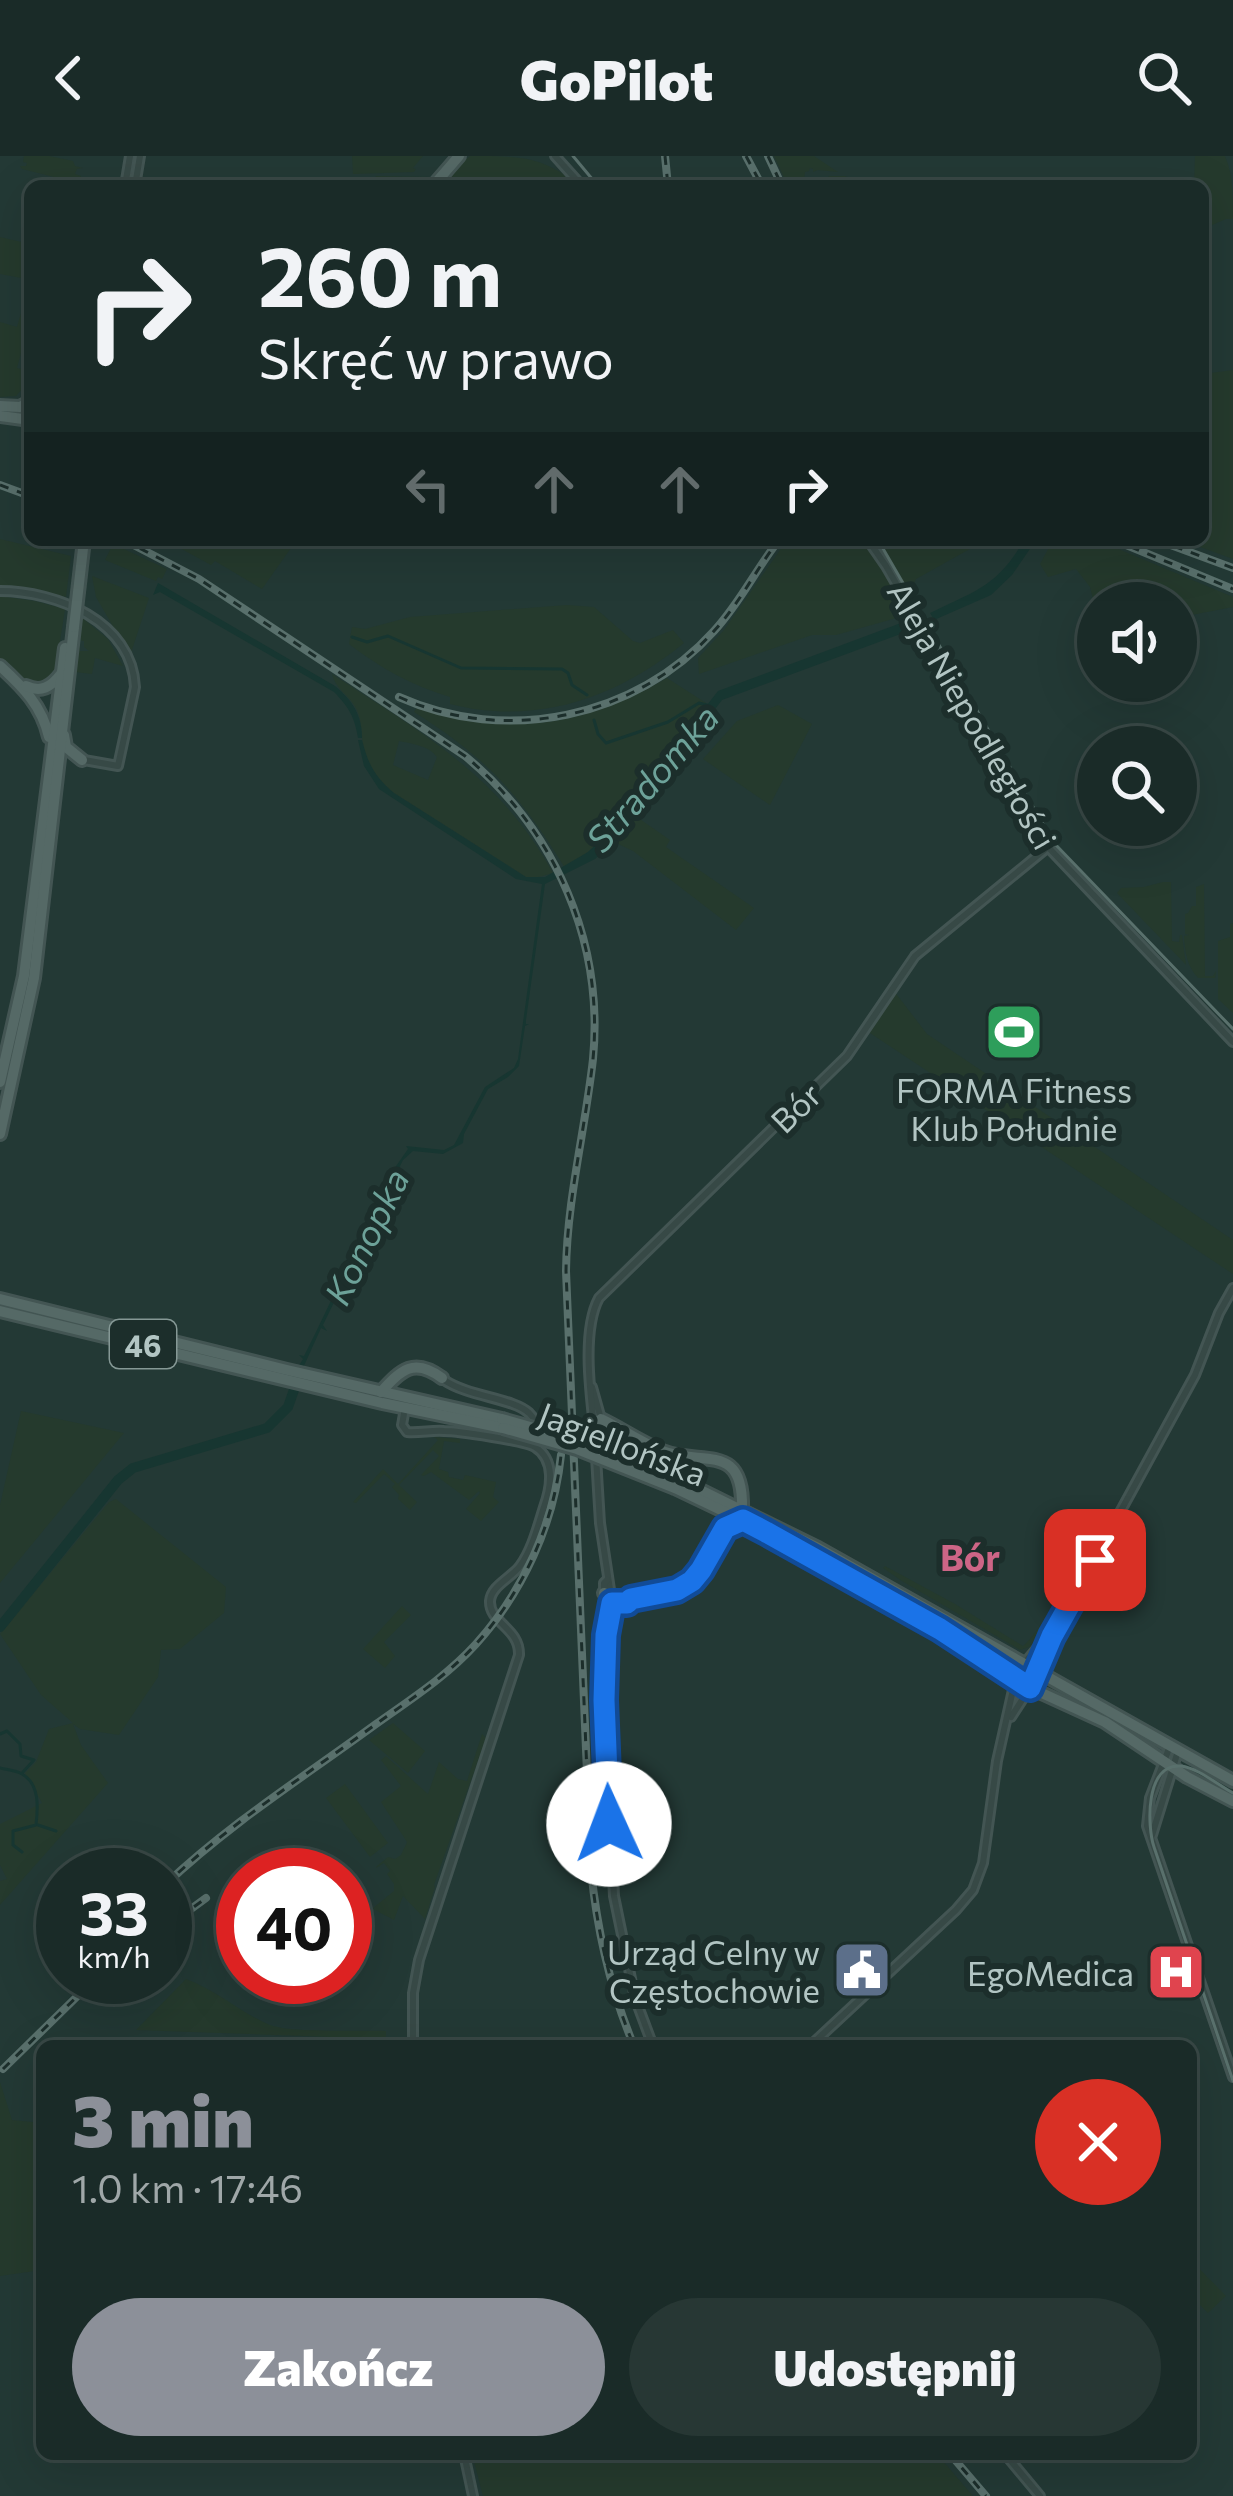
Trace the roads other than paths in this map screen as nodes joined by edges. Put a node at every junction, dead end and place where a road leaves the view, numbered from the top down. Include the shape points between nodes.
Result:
1 (459, 156) edge
2 (555, 156) edge
3 (438, 180) edge
4 (577, 180) edge
5 (80, 546) edge
6 (872, 546) edge
7 (0, 591) edge
8 (70, 627) junction
9 (0, 666) edge
10 (61, 674) junction
11 (18, 682) junction
12 (63, 728) junction
13 (51, 746) junction
14 (82, 760) junction
15 (57, 781) junction
16 (1048, 847) junction
17 (1233, 1042) edge
18 (0, 1082) edge
19 (0, 1134) edge
20 (1233, 1288) edge
21 (0, 1299) edge
22 (0, 1311) edge
23 (401, 1373) junction
24 (286, 1375) junction
25 (442, 1378) joint
26 (310, 1381) junction
27 (381, 1392) junction
28 (406, 1403) junction
29 (599, 1423) junction
30 (533, 1446) junction
31 (738, 1483) junction
32 (722, 1505) junction
33 (743, 1515) junction
34 (725, 1528) junction
35 (608, 1596) junction
36 (1060, 1620) junction
37 (1023, 1661) junction
38 (1039, 1670) junction
39 (1015, 1679) junction
40 (1030, 1688) junction
41 (1005, 1732) junction
42 (1174, 1748) junction
43 (1168, 1764) junction
44 (1233, 1781) edge
45 (1233, 1801) edge
46 (1152, 1835) junction
47 (413, 2040) edge
48 (651, 2040) edge
49 (816, 2040) edge
50 (1233, 2077) edge
51 (465, 2460) edge
52 (1010, 2460) edge
53 (473, 2496) edge
54 (1040, 2496) edge

1 - 3 main road
2 - 4 street
5 - 8 main road, bridge
6 - 16 street, Aleja Niepodległości
7 - 14 street via 84,611 120,646 135,687 118,766
8 - 10 main road
8 - 12 main road
9 - 11 main road
10 - 11 main road via 42,689
10 - 13 main road
11 - 13 main road via 45,719
12 - 14 main road via 66,747
12 - 15 main road
13 - 18 main road via 24,976
14 - 15 main road
15 - 19 main road via 34,978
16 - 17 street, Aleja Niepodległości
16 - 29 street, Bór via 915,956 847,1056 599,1298 589,1325
20 - 36 street via 1196,1375
21 - 24 main road, Jagiellońska / 46
22 - 24 main road, Jagiellońska / 46
23 - 25 main road via 421,1367
23 - 27 main road
23 - 28 main road
24 - 26 main road, Jagiellońska / 46
25 - 30 street via 531,1414
26 - 27 main road, Jagiellońska / 46
26 - 28 main road, Jagiellońska / 46
27 - 28 main road, Jagiellońska / 46
28 - 30 street via 407,1432
28 - 32 main road, Jagiellońska / 46, bridge via 502,1424
29 - 31 main road via 667,1453 723,1461
29 - 35 street, Bór
30 - 47 street via 550,1473 549,1494 525,1558 490,1603 518,1639 518,1658 419,1960
31 - 32 main road
31 - 33 main road
32 - 33 main road, Jagiellońska / 46
32 - 34 main road
33 - 34 main road
33 - 37 main road, Jagiellońska / 46
33 - 39 main road, Jagiellońska / 46
34 - 35 main road via 701,1570 677,1590
35 - 48 street, Bór via 604,1721 614,1895
36 - 37 street
36 - 38 street
37 - 38 main road, Jagiellońska / 46
37 - 39 street
38 - 40 street
38 - 42 main road, Jagiellońska / 46
39 - 40 main road, Jagiellońska / 46
39 - 41 street
40 - 41 street
40 - 43 main road, Jagiellońska / 46 via 1105,1722
41 - 49 street via 973,1890
42 - 43 street
42 - 44 main road, Jagiellońska / 46
43 - 45 main road, Jagiellońska / 46
43 - 46 street
43 - 46 street via 1148,1804
46 - 50 street
51 - 53 street
52 - 54 street

